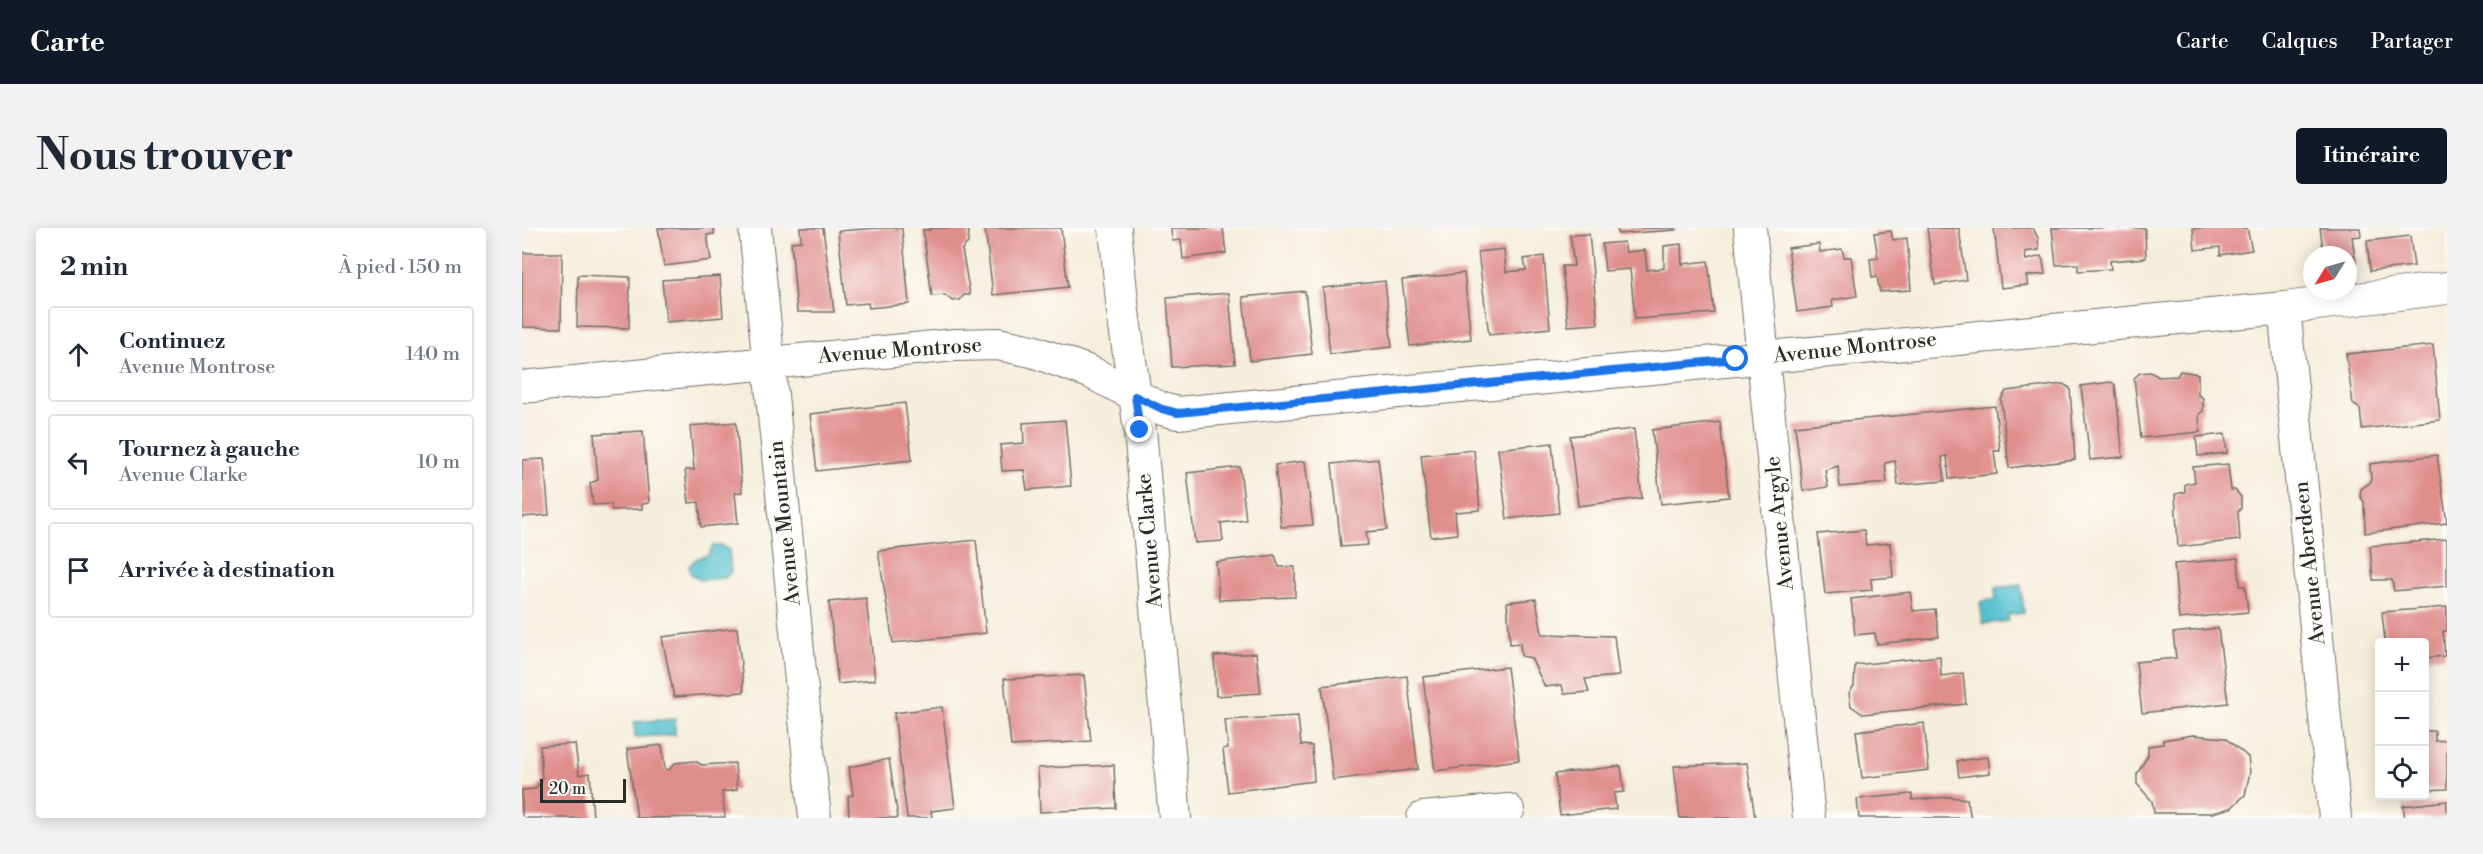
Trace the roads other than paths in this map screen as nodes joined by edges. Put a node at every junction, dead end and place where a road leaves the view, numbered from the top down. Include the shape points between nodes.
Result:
1 (755, 228) edge
2 (1115, 228) edge
3 (1749, 228) edge
4 (2447, 288) edge
5 (2284, 308) junction
6 (1763, 357) junction
7 (770, 362) junction
8 (522, 387) edge
9 (1135, 396) junction
10 (1508, 810) dead end
11 (815, 818) edge
12 (1175, 818) edge
13 (1424, 818) edge
14 (1809, 818) edge
15 (2335, 818) edge

1 - 7 street, Avenue Mountain
2 - 9 street, Avenue Clarke
3 - 6 street, Avenue Argyle
4 - 5 street, Avenue Montrose
5 - 6 street, Avenue Montrose
5 - 15 street, Avenue Aberdeen
6 - 9 street, Avenue Montrose via 1178,413
6 - 14 street, Avenue Argyle
7 - 8 street, Avenue Montrose
7 - 9 street, Avenue Montrose via 998,344 1032,351 1090,372
7 - 11 street, Avenue Mountain
9 - 12 street, Avenue Clarke
10 - 13 street

